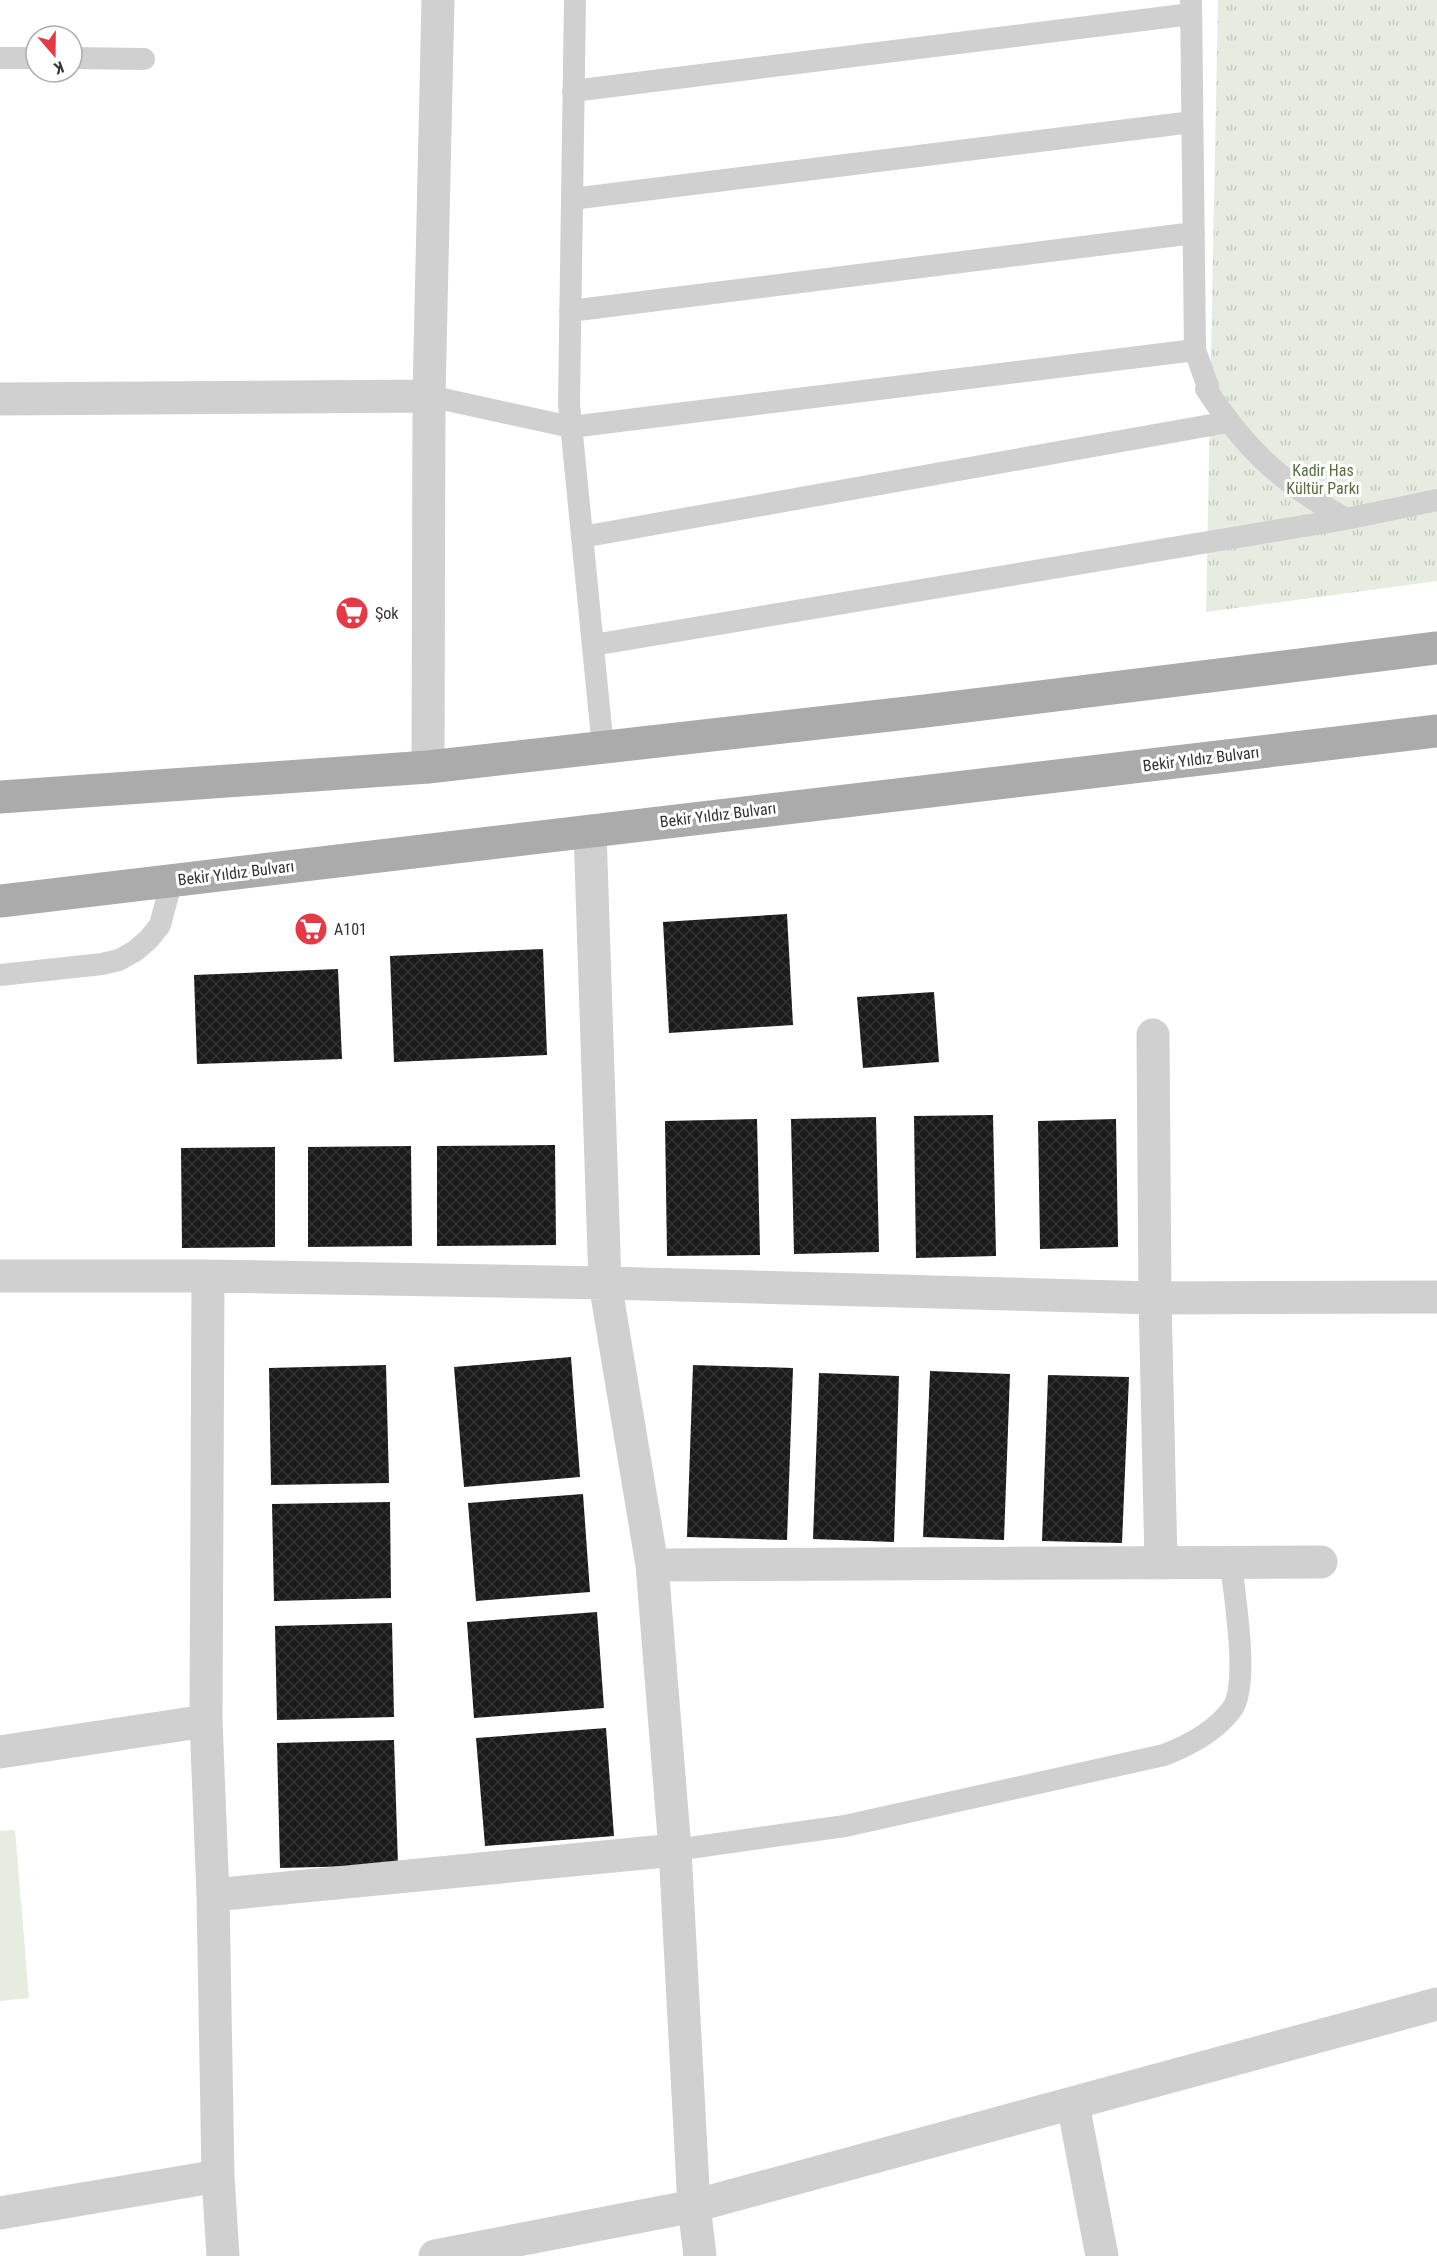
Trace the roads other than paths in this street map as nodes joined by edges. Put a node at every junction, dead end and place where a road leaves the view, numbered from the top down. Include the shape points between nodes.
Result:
1 (438, 0) edge
2 (574, 0) edge
3 (1191, 7) edge
4 (0, 57) edge
5 (24, 58) edge
6 (84, 58) edge
7 (144, 59) dead end
8 (573, 91) junction
9 (1192, 122) junction
10 (572, 199) junction
11 (1194, 233) junction
12 (570, 311) junction
13 (1195, 350) junction
14 (429, 396) junction
15 (0, 399) edge
16 (1228, 422) junction
17 (571, 427) junction
18 (1437, 500) edge
19 (1346, 519) junction
20 (582, 537) junction
21 (593, 645) junction
22 (1437, 648) edge
23 (1437, 731) edge
24 (603, 748) junction
25 (428, 767) junction
26 (0, 796) edge
27 (590, 831) junction
28 (172, 880) junction
29 (0, 901) edge
30 (0, 975) edge
31 (1154, 1035) dead end
32 (0, 1276) edge
33 (208, 1276) junction
34 (605, 1283) junction
35 (1437, 1297) edge
36 (1155, 1298) junction
37 (1322, 1562) dead end
38 (1161, 1563) junction
39 (1230, 1563) junction
40 (651, 1565) junction
41 (207, 1721) junction
42 (0, 1752) edge
43 (675, 1850) junction
44 (213, 1895) junction
45 (1437, 2004) edge
46 (1072, 2104) junction
47 (218, 2176) junction
48 (694, 2206) junction
49 (0, 2213) edge
50 (223, 2256) edge
51 (435, 2256) edge
52 (700, 2256) edge
53 (1102, 2256) edge

1 - 14 street
2 - 8 lane
3 - 8 lane
3 - 9 lane
4 - 5 lane
6 - 7 lane
8 - 10 lane
9 - 10 lane
9 - 11 lane
10 - 12 lane
11 - 12 lane
11 - 13 lane
12 - 17 lane
13 - 16 lane via 1206,389
13 - 17 lane
14 - 15 street
14 - 17 lane
14 - 25 street
16 - 19 lane via 1281,478
16 - 20 lane
17 - 20 lane
18 - 19 lane
19 - 21 lane
20 - 21 lane
21 - 24 lane
22 - 24 main road
23 - 27 main road, Bekir Yıldız Bulvarı
24 - 25 main road
25 - 26 main road
27 - 28 main road, Bekir Yıldız Bulvarı
27 - 34 street
28 - 29 main road, Bekir Yıldız Bulvarı
28 - 30 lane via 160,925 127,956 102,964
31 - 36 street
32 - 33 street
33 - 34 street
33 - 41 street
34 - 36 street
34 - 40 street
35 - 36 street
36 - 38 street
37 - 39 street
38 - 39 street
38 - 40 street
39 - 43 lane via 1242,1668 1234,1707 1186,1746 1164,1755 845,1826
40 - 43 street
41 - 42 street
41 - 44 street
43 - 44 street
43 - 48 street
44 - 47 street
45 - 46 street
46 - 48 street
46 - 53 street
47 - 49 street
47 - 50 street
48 - 51 street
48 - 52 street

